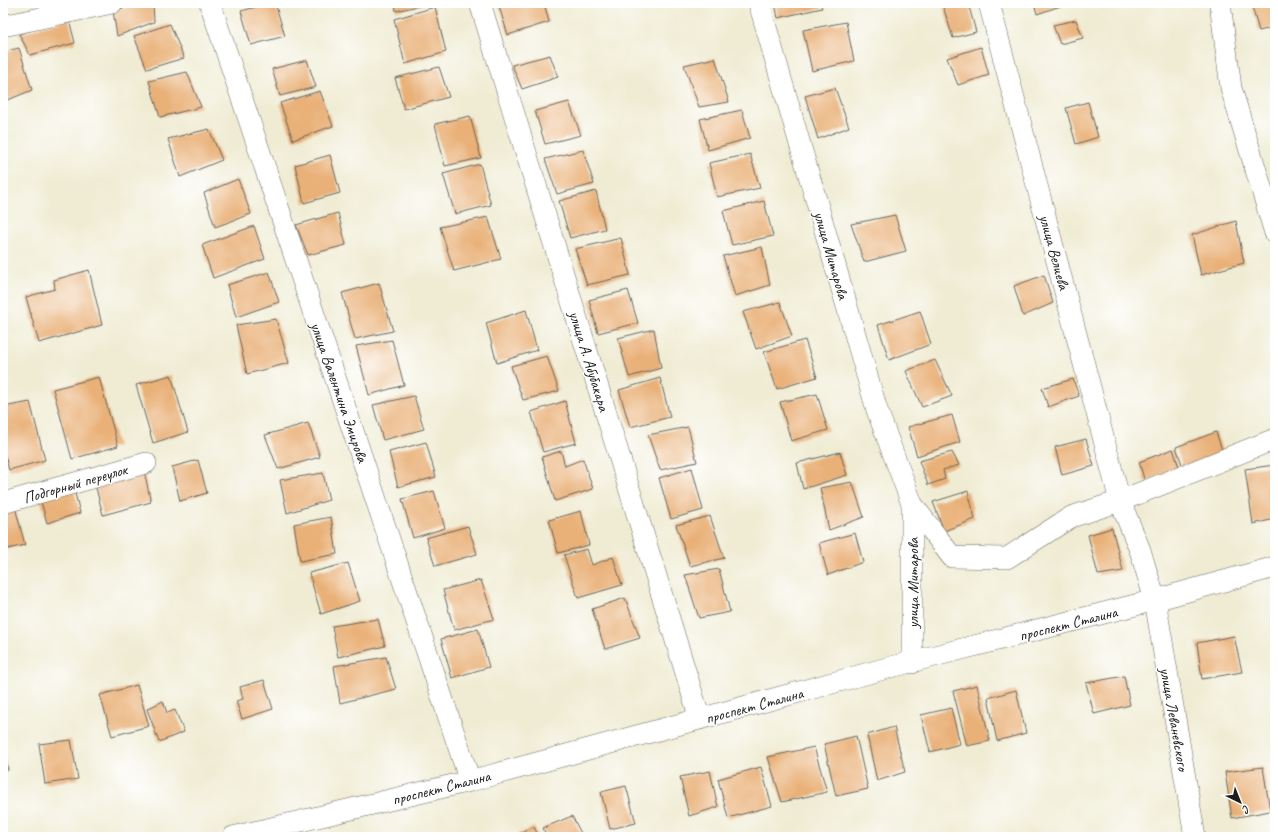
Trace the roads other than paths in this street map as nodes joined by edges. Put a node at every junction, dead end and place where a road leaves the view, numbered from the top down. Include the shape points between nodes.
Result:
1 (112, 3) edge
2 (210, 3) edge
3 (480, 3) edge
4 (759, 3) edge
5 (989, 3) edge
6 (1220, 3) edge
7 (3, 26) edge
8 (1275, 233) edge
9 (1275, 439) edge
10 (146, 463) dead end
11 (1120, 501) junction
12 (3, 503) edge
13 (912, 504) junction
14 (1275, 567) edge
15 (1155, 600) junction
16 (912, 663) junction
17 (700, 719) junction
18 (470, 781) junction
19 (233, 837) edge
20 (1195, 837) edge

1 - 7 street
2 - 18 street, улица Валентина Эмирова
3 - 17 street, улица А. Абубакара
4 - 13 street, улица Митарова via 877,410
5 - 11 street, улица Велиева
6 - 8 street via 1231,88
9 - 11 street
10 - 12 street, Подгорный переулок
11 - 13 street, улица Митарова via 1072,517 1007,558 952,556
11 - 15 street via 1140,550
13 - 16 street, улица Митарова
14 - 15 street, проспект Сталина
15 - 16 street, проспект Сталина
15 - 20 street, улица Леваневского
16 - 17 street, проспект Сталина
17 - 18 street, проспект Сталина
18 - 19 street, проспект Сталина

